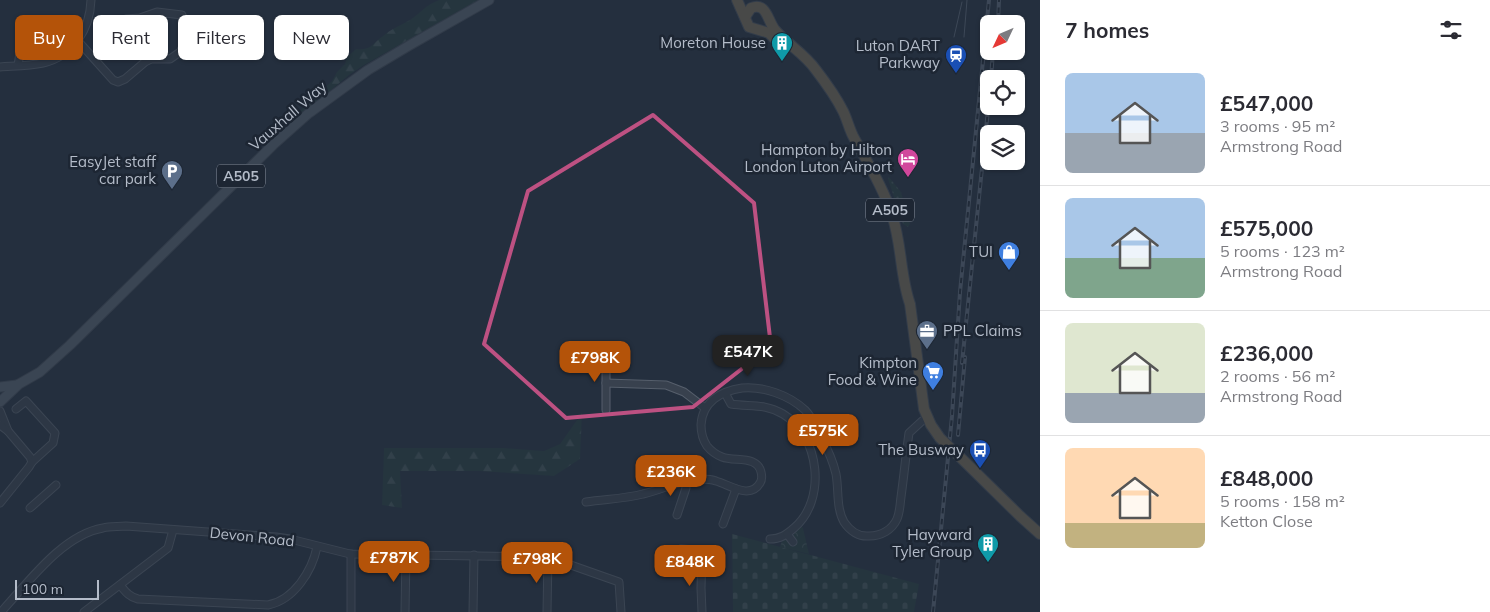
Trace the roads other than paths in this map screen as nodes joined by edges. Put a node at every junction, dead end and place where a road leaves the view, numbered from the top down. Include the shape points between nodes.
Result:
1 (91, 0) edge
2 (488, 0) edge
3 (737, 0) edge
4 (754, 3) edge
5 (148, 15) edge
6 (745, 17) junction
7 (768, 18) junction
8 (758, 29) junction
9 (83, 33) edge
10 (83, 47) edge
11 (93, 58) edge
12 (168, 58) edge
13 (19, 60) edge
14 (51, 60) edge
15 (95, 60) edge
16 (149, 60) edge
17 (18, 66) junction
18 (0, 67) edge
19 (822, 79) junction
20 (906, 295) junction
21 (606, 356) dead end
22 (606, 383) junction
23 (19, 384) junction
24 (0, 387) edge
25 (725, 392) junction
26 (0, 402) edge
27 (705, 408) junction
28 (16, 409) dead end
29 (606, 410) dead end
30 (0, 411) edge
31 (922, 421) junction
32 (0, 425) edge
33 (8, 431) junction
34 (940, 438) junction
35 (32, 462) junction
36 (685, 480) junction
37 (56, 485) dead end
38 (736, 489) junction
39 (586, 502) dead end
40 (0, 504) edge
41 (30, 508) dead end
42 (677, 515) dead end
43 (723, 524) dead end
44 (172, 530) junction
45 (787, 534) junction
46 (1040, 534) edge
47 (770, 539) dead end
48 (793, 542) dead end
49 (317, 547) junction
50 (352, 554) junction
51 (406, 554) junction
52 (474, 555) junction
53 (548, 557) junction
54 (680, 559) dead end
55 (120, 584) junction
56 (1, 612) edge
57 (84, 612) edge
58 (350, 612) edge
59 (404, 612) edge
60 (473, 612) edge
61 (547, 612) edge
62 (621, 612) edge
63 (702, 612) edge

1 - 9 street
2 - 23 main road, Vauxhall Way / A505 via 368,70 310,113 266,152 70,345 40,372
3 - 6 highway
4 - 6 highway
4 - 7 highway via 765,10
5 - 12 street via 157,12 182,15 188,37 180,52
6 - 8 highway via 749,26
7 - 8 highway
7 - 19 highway, A505 via 775,30 815,68
8 - 19 highway, A505 via 769,33
10 - 11 street
13 - 17 street
14 - 17 street
15 - 16 street via 118,82
17 - 18 street
19 - 20 highway, A505 via 843,111 892,215
20 - 31 highway, A505 via 903,305
20 - 34 highway, A505 via 910,304 924,409
21 - 22 street
22 - 27 street via 666,385 684,392
22 - 29 street
23 - 24 main road, Vauxhall Way / A505
23 - 26 main road, Vauxhall Way / A505
25 - 27 street
25 - 31 street via 743,388 764,390 789,399 805,410 829,452 836,474 842,517 849,528 865,536 886,532 897,520 909,433
25 - 45 street via 731,404 767,407 784,414 800,429 808,443 813,460 813,498 806,514
27 - 38 street via 701,429 708,446 720,457 754,462 761,470 762,478 756,488 743,492
28 - 35 street via 26,401 55,433 53,443
30 - 33 street
31 - 34 highway, A505 via 933,435
32 - 33 street
33 - 35 street
34 - 46 highway, A505, bridge
35 - 40 street
36 - 38 street via 715,480
36 - 39 street via 640,495
36 - 42 street via 686,488
37 - 41 street
38 - 43 street
44 - 49 street, Devon Road via 276,537
44 - 55 street via 168,548
44 - 56 street, Devon Road via 104,527 72,539
45 - 47 street
45 - 48 street
49 - 50 street, Devon Road
49 - 55 street via 310,567 292,593 268,606 138,599 128,594
50 - 51 street, Devon Road
50 - 58 street
51 - 52 street, Devon Road
51 - 59 street
52 - 53 street, Devon Road
52 - 60 street
53 - 61 street
53 - 62 street, Devon Road via 619,582
54 - 63 street via 681,550 697,550 702,554
55 - 57 street

